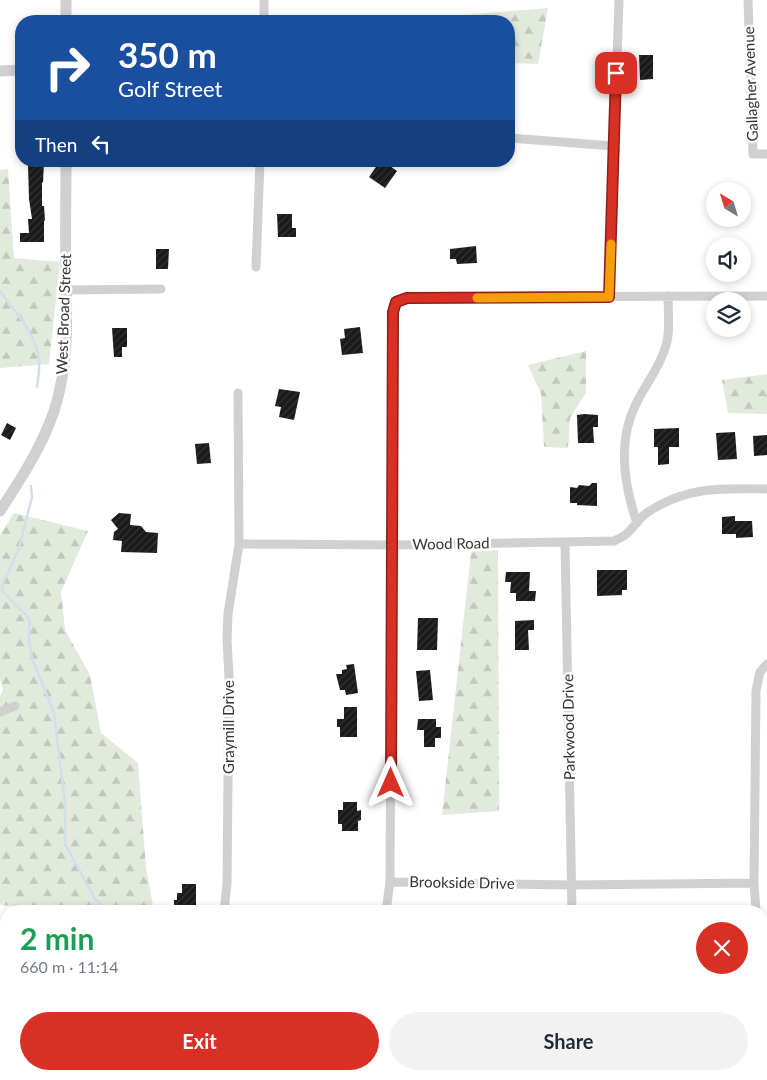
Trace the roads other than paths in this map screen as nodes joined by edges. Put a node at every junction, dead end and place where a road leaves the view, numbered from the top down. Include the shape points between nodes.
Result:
1 (66, 0) edge
2 (264, 0) edge
3 (618, 0) edge
4 (748, 0) edge
5 (66, 15) edge
6 (264, 15) edge
7 (15, 70) edge
8 (0, 71) edge
9 (515, 138) edge
10 (614, 146) junction
11 (767, 154) edge
12 (66, 167) edge
13 (260, 167) edge
14 (256, 267) dead end
15 (162, 289) dead end
16 (67, 290) junction
17 (668, 296) junction
18 (767, 296) edge
19 (609, 297) junction
20 (238, 393) dead end
21 (767, 489) edge
22 (0, 511) edge
23 (637, 523) junction
24 (565, 543) junction
25 (239, 544) junction
26 (393, 545) junction
27 (767, 664) edge
28 (15, 706) dead end
29 (0, 712) edge
30 (390, 882) junction
31 (754, 883) junction
32 (572, 885) junction
33 (225, 905) edge
34 (387, 905) edge
35 (572, 905) edge
36 (756, 905) edge

1 - 5 street
2 - 6 street
3 - 10 street
4 - 11 street, Gallagher Avenue via 753,154
7 - 8 street
9 - 10 street
10 - 19 street
12 - 16 street, West Broad Street
13 - 14 street
15 - 16 street
16 - 22 street, West Broad Street via 65,359 54,412 38,447
17 - 18 street
17 - 19 street
17 - 23 street via 667,341 663,356 636,403 626,437 626,480
19 - 26 street, Brookside Drive via 407,298 396,302 393,312
20 - 25 street
21 - 23 street, Wood Road via 718,488 692,492 652,509
23 - 24 street, Wood Road via 630,532 614,541
24 - 26 street, Wood Road
24 - 32 street, Parkwood Drive
25 - 26 street, Wood Road
25 - 33 street, Graymill Drive via 227,639 228,884
26 - 30 street, Brookside Drive
27 - 31 street via 760,672 756,691
28 - 29 street
30 - 32 street, Brookside Drive
30 - 34 street
31 - 32 street, Brookside Drive
31 - 36 street
32 - 35 street, Parkwood Drive

